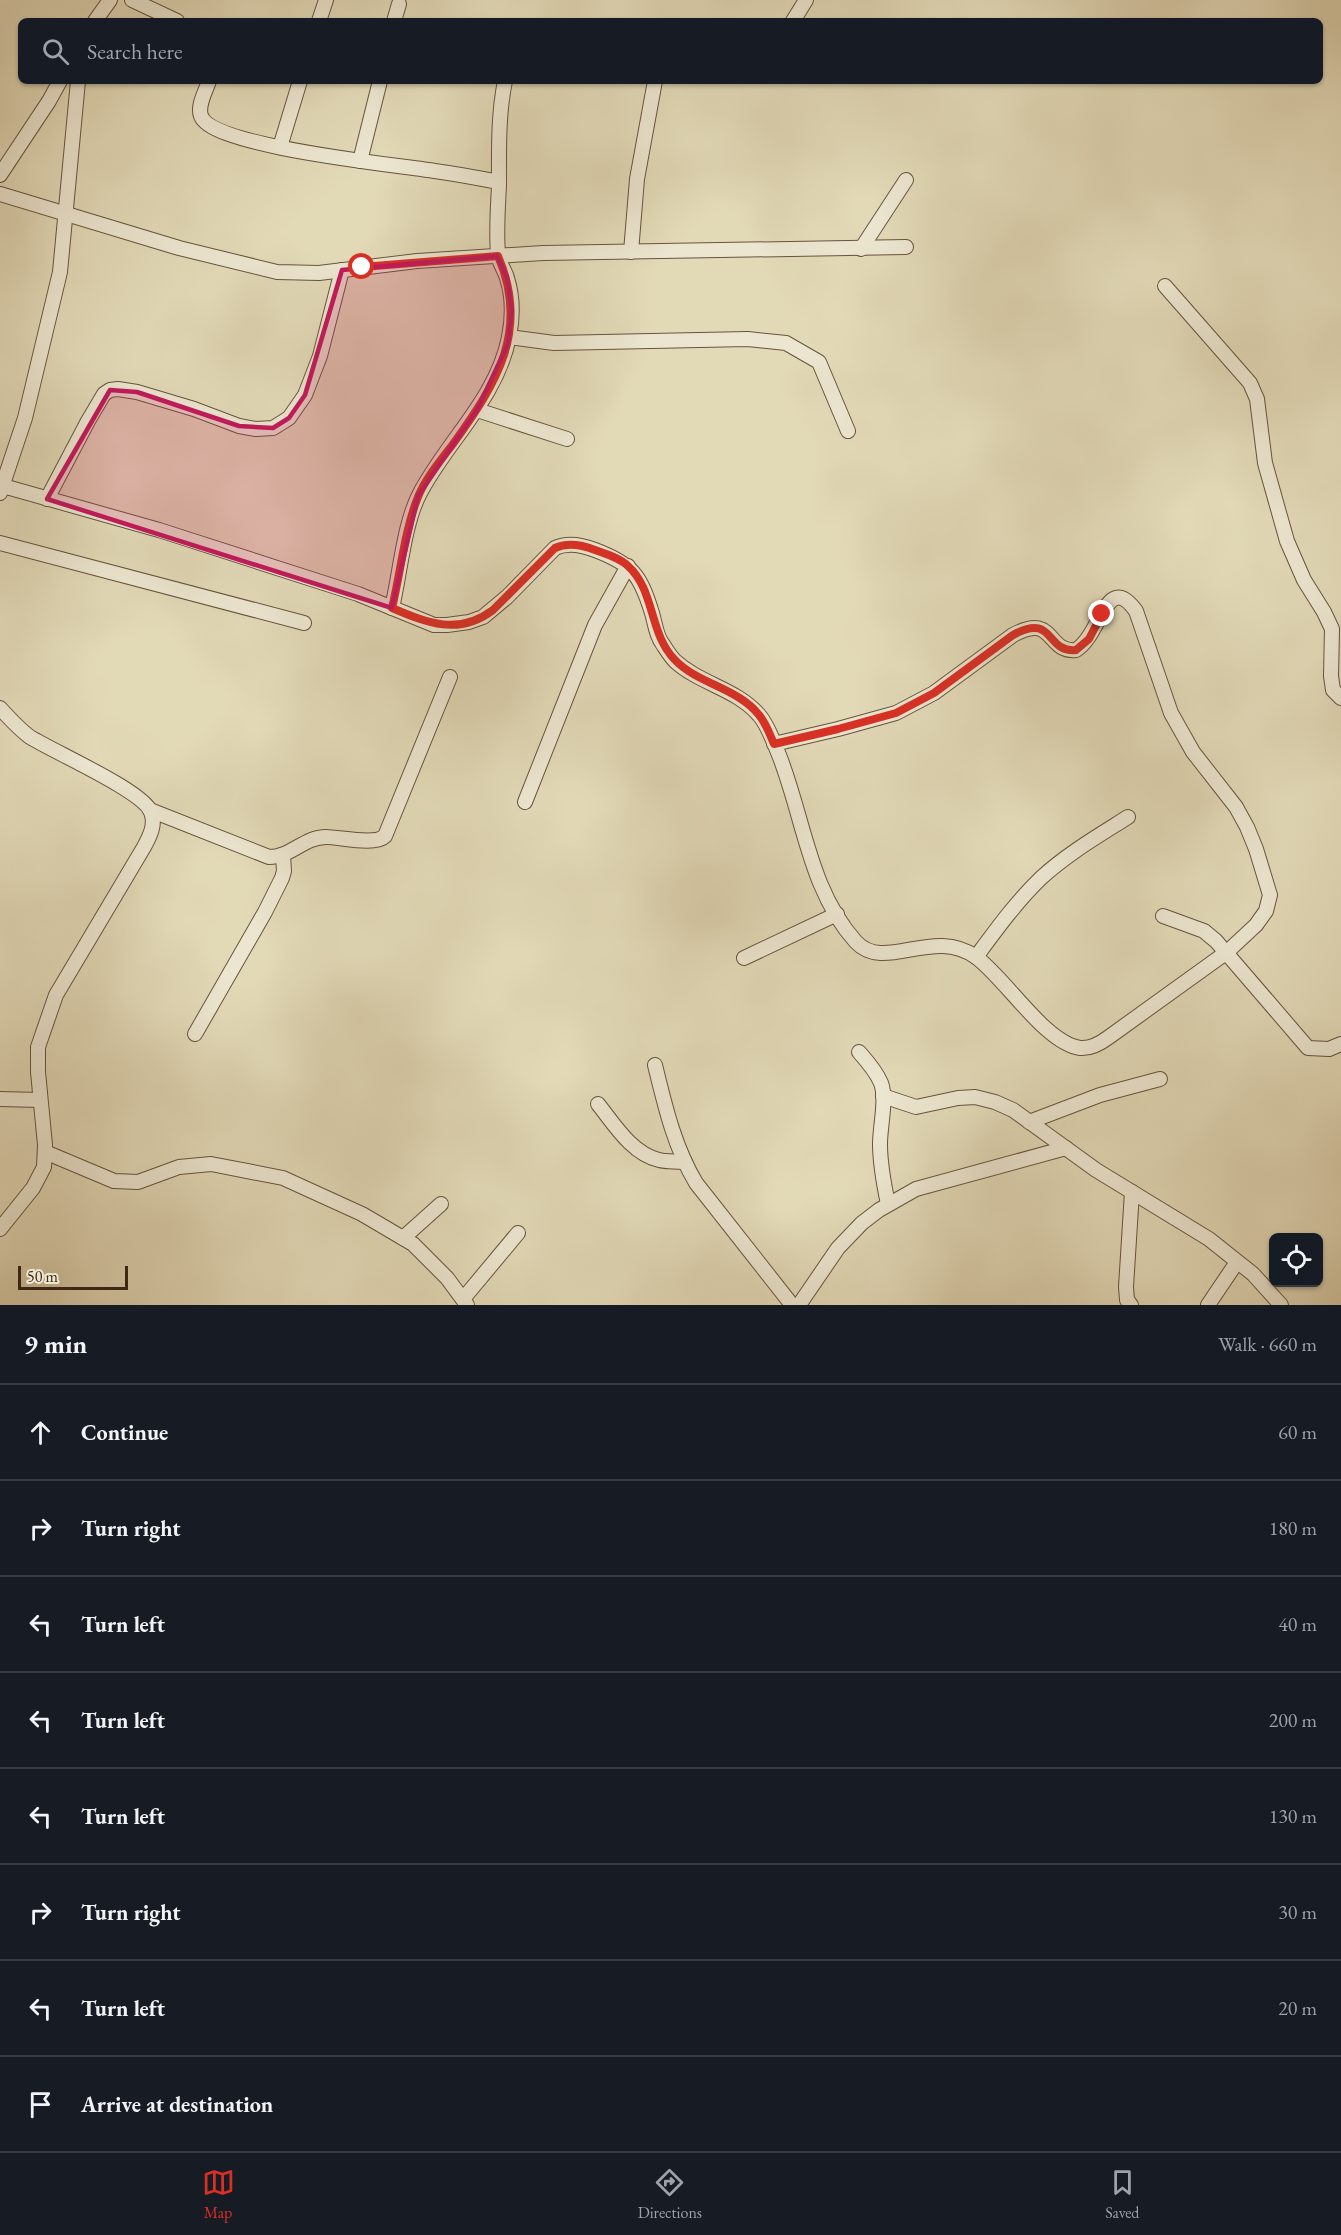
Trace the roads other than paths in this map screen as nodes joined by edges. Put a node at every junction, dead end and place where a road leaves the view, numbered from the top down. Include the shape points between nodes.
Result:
1 (110, 0) edge
2 (132, 0) edge
3 (326, 0) edge
4 (806, 0) edge
5 (399, 4) dead end
6 (97, 18) edge
7 (171, 18) edge
8 (320, 18) edge
9 (395, 18) edge
10 (796, 18) edge
11 (58, 84) edge
12 (78, 84) edge
13 (208, 84) edge
14 (299, 84) edge
15 (379, 84) edge
16 (504, 84) edge
17 (654, 84) edge
18 (280, 147) junction
19 (360, 161) junction
20 (0, 175) edge
21 (906, 180) dead end
22 (499, 182) junction
23 (0, 194) edge
24 (66, 214) junction
25 (906, 247) dead end
26 (861, 249) junction
27 (631, 252) junction
28 (498, 256) junction
29 (342, 270) junction
30 (1165, 286) dead end
31 (509, 337) junction
32 (477, 411) junction
33 (848, 431) dead end
34 (567, 439) dead end
35 (2, 490) edge
36 (47, 498) junction
37 (0, 543) edge
38 (628, 566) junction
39 (392, 608) junction
40 (304, 623) dead end
41 (450, 677) dead end
42 (1341, 699) edge
43 (0, 708) edge
44 (774, 744) junction
45 (525, 802) dead end
46 (150, 810) junction
47 (1128, 817) dead end
48 (283, 855) junction
49 (837, 914) junction
50 (1163, 916) dead end
51 (1227, 952) junction
52 (976, 957) junction
53 (744, 958) dead end
54 (195, 1034) dead end
55 (1341, 1044) edge
56 (859, 1052) dead end
57 (655, 1065) dead end
58 (1160, 1079) dead end
59 (883, 1096) junction
60 (0, 1099) edge
61 (40, 1100) junction
62 (598, 1104) dead end
63 (1029, 1122) junction
64 (1065, 1148) junction
65 (45, 1152) junction
66 (683, 1162) junction
67 (1132, 1192) junction
68 (441, 1204) dead end
69 (888, 1204) junction
70 (0, 1229) edge
71 (518, 1233) dead end
72 (403, 1238) junction
73 (1238, 1262) junction
74 (465, 1302) edge
75 (792, 1305) edge
76 (799, 1305) edge
77 (1131, 1305) edge
78 (1208, 1305) edge
79 (1281, 1305) edge

1 - 6 street
2 - 7 street
3 - 8 street
4 - 10 street
5 - 9 street
11 - 20 street
12 - 24 street
13 - 18 street via 200,106 206,124 219,132
14 - 18 street
15 - 19 street
16 - 22 street
17 - 27 street via 637,179
18 - 19 street
19 - 22 street
21 - 26 street
22 - 28 street
23 - 24 street
24 - 29 street via 277,272
24 - 35 street via 60,272 47,330
25 - 26 street
26 - 27 street
27 - 28 street
28 - 29 street
28 - 31 street via 511,293
29 - 36 street via 320,356 305,395 289,418 273,428 256,429 137,392 110,390 104,394
30 - 42 street via 1245,377 1257,399 1265,463 1284,530 1304,580 1332,629 1331,676 1333,690
31 - 32 street
31 - 33 street via 554,343 748,339 786,343 819,362
32 - 34 street
32 - 39 street via 418,496
35 - 36 street
36 - 39 street via 358,594
37 - 40 street
38 - 39 street via 589,548 563,544 483,618 447,626
38 - 44 street via 640,582 660,640 675,661 738,697 760,715
38 - 45 street via 595,625
41 - 48 street via 385,836 377,840 323,837
43 - 46 street via 27,734 113,781
44 - 49 street via 818,876
44 - 51 street via 896,713 934,693 1013,635 1033,626 1044,630 1064,649 1076,650 1089,639 1108,602 1122,597 1136,610 1171,713 1193,752 1236,807 1260,860 1270,895 1266,911
46 - 48 street via 269,857
46 - 61 street via 152,831 144,847 56,995 38,1047
47 - 52 street via 1078,848 1041,878
48 - 54 street via 282,878
49 - 52 street via 855,940 874,954 930,945 960,948
49 - 53 street
50 - 51 street via 1204,931
51 - 52 street via 1096,1046 1082,1048 1066,1044 1048,1031
51 - 55 street via 1308,1048 1329,1049
56 - 59 street via 873,1068
57 - 66 street
58 - 63 street via 1100,1095
59 - 63 street via 916,1107 975,1097 1013,1110
59 - 69 street via 880,1147
60 - 61 street
61 - 65 street
62 - 66 street via 641,1153 658,1160
63 - 64 street
64 - 67 street
64 - 69 street via 916,1189
65 - 70 street via 44,1167 33,1188
65 - 72 street via 114,1181 138,1182 179,1167 211,1164 283,1178 362,1214
66 - 75 street
67 - 73 street via 1209,1239
67 - 77 street via 1125,1287
68 - 72 street
69 - 76 street via 838,1248
71 - 74 street
72 - 74 street via 447,1278
73 - 78 street
73 - 79 street

